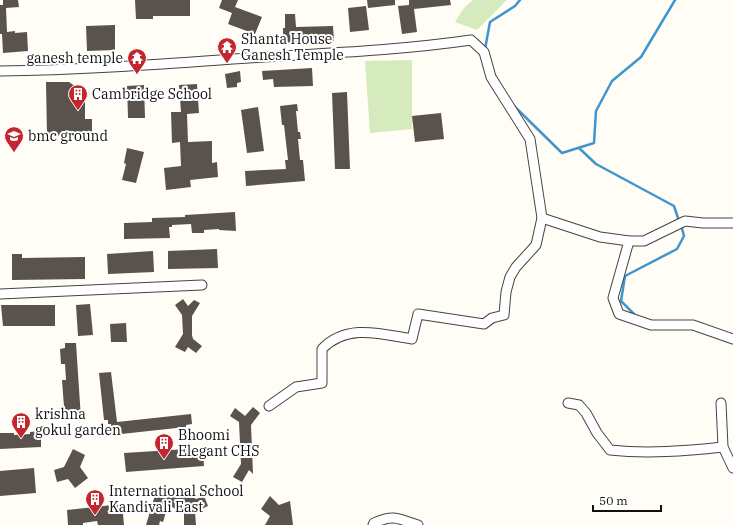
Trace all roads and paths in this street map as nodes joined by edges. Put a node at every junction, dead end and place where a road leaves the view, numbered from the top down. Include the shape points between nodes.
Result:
1 (0, 71) edge
2 (542, 218) junction
3 (733, 223) edge
4 (629, 241) junction
5 (202, 286) dead end
6 (0, 294) edge
7 (733, 339) edge
8 (568, 402) dead end
9 (721, 403) dead end
10 (269, 406) dead end
11 (723, 447) junction
12 (733, 468) edge
13 (373, 525) edge
14 (418, 525) edge

1 - 2 street via 210,61 428,46 471,40 484,52 491,77 530,139
2 - 4 street via 600,237
2 - 10 street via 536,245 510,277 504,315 492,318 484,324 418,314 412,339 371,332 347,334 329,342 322,349 322,383 296,387
3 - 4 street via 685,221 644,241
4 - 7 street via 613,298 619,314 651,325 693,325
5 - 6 street
8 - 11 street via 579,405 586,413 610,450 636,453 679,452
9 - 11 street
11 - 12 street
13 - 14 street via 392,517

